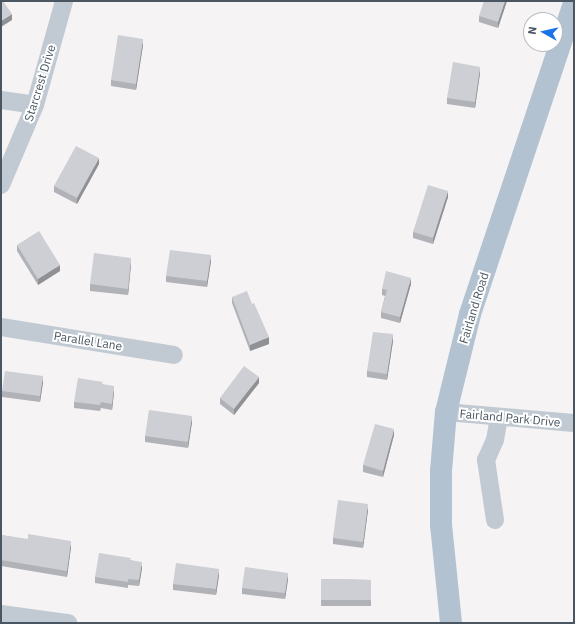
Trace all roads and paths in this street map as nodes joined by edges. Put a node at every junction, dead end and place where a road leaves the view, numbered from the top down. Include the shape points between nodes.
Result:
1 (64, 1) edge
2 (574, 4) edge
3 (1, 100) edge
4 (35, 105) junction
5 (1, 185) edge
6 (1, 327) edge
7 (174, 355) dead end
8 (446, 412) junction
9 (499, 418) junction
10 (574, 423) edge
11 (495, 520) dead end
12 (1, 614) edge
13 (68, 623) edge
14 (451, 623) edge

1 - 4 street, Starcrest Drive
2 - 8 main road, Fairland Road via 470,314
3 - 4 street
4 - 5 street, Starcrest Drive
6 - 7 street, Parallel Lane
8 - 9 street, Fairland Park Drive
8 - 14 main road, Fairland Road via 441,471 441,525
9 - 10 street, Fairland Park Drive
9 - 11 street via 495,440 486,460
12 - 13 street

